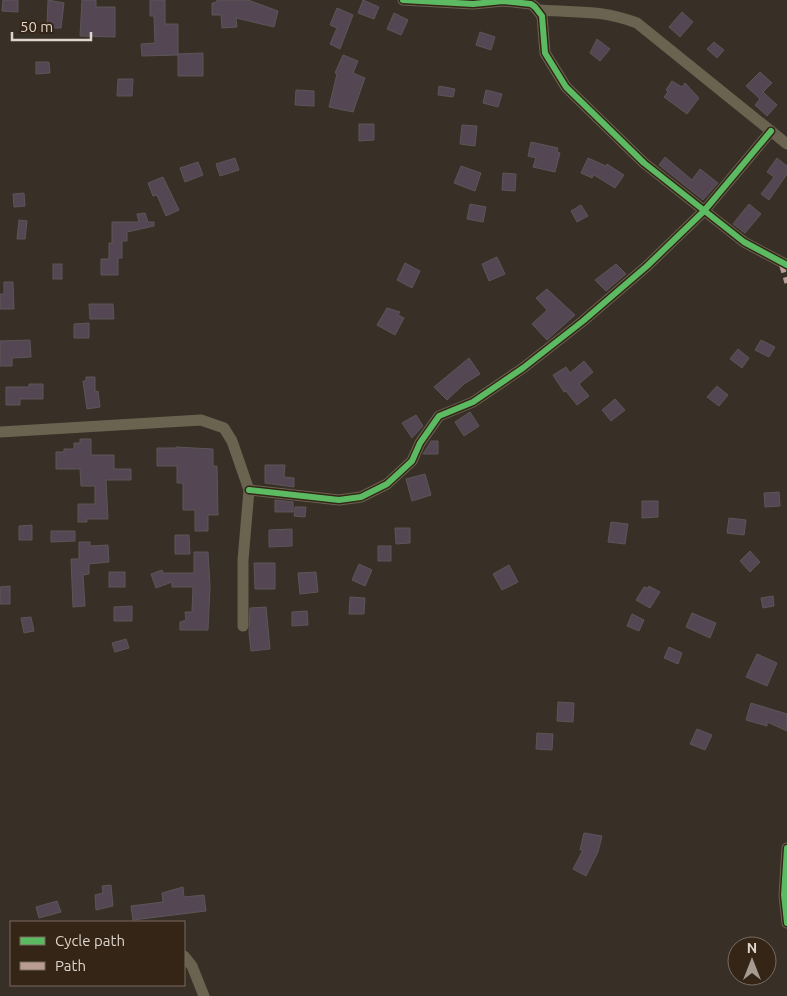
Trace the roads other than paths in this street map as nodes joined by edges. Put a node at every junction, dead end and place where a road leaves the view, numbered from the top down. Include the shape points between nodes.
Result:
1 (403, 0) edge
2 (504, 1) edge
3 (540, 10) junction
4 (771, 131) junction
5 (787, 144) edge
6 (704, 211) junction
7 (787, 265) edge
8 (0, 432) edge
9 (249, 490) junction
10 (242, 626) dead end
11 (787, 848) edge
12 (787, 923) edge
13 (185, 957) edge
14 (204, 996) edge

1 - 2 street via 474,4
2 - 3 street via 531,4
3 - 4 street via 613,14 638,23
3 - 6 street via 545,53 566,87 644,163
4 - 5 street
4 - 6 street
6 - 7 street via 744,242
6 - 9 street via 583,321 523,368 473,402 439,416 412,461 387,484 361,497 339,500
8 - 9 street via 201,420 224,428 232,441
9 - 10 street via 243,553
11 - 12 street via 784,895
13 - 14 street

